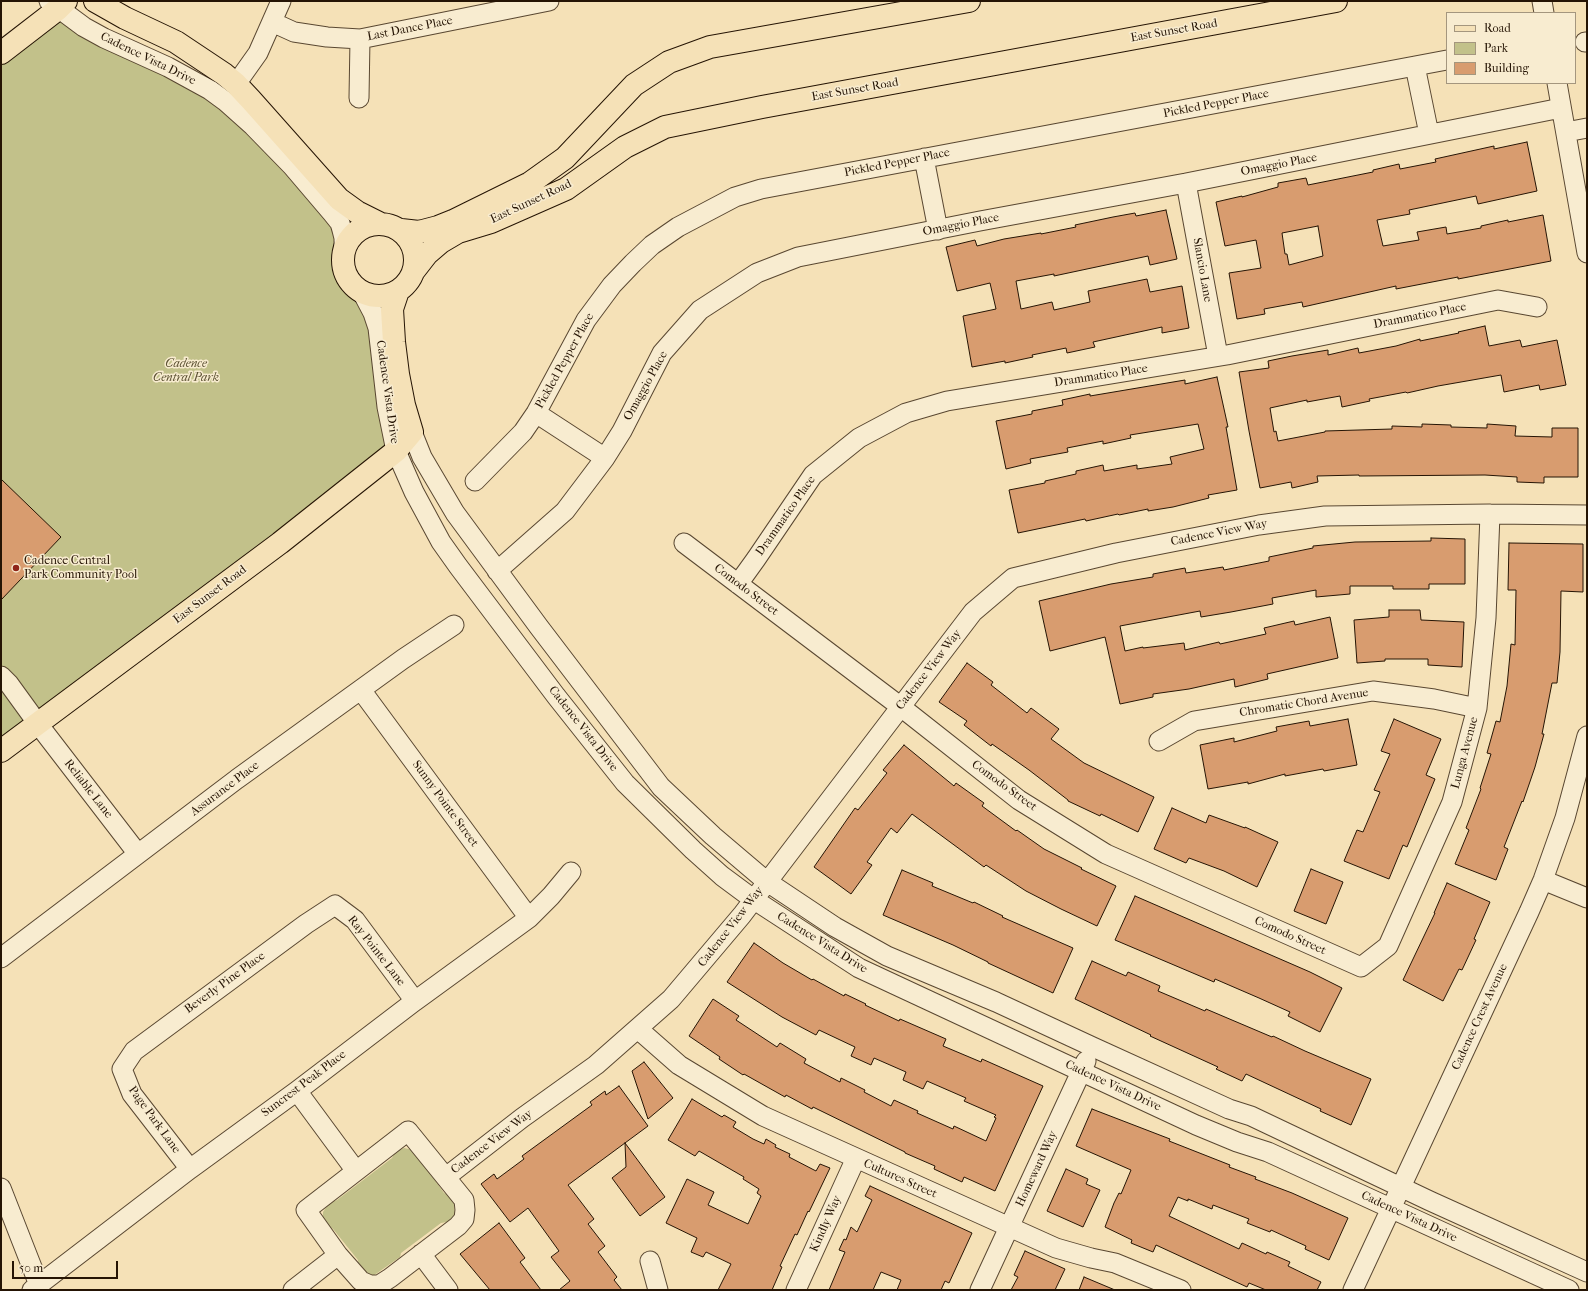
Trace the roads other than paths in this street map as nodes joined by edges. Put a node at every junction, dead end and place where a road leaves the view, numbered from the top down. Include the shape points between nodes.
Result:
1 (95, 1) edge
2 (281, 1) edge
3 (549, 1) edge
4 (968, 1) edge
5 (1336, 1) edge
6 (1542, 1) edge
7 (58, 4) edge
8 (1544, 12) edge
9 (272, 22) junction
10 (360, 38) junction
11 (1, 53) edge
12 (1446, 60) edge
13 (1415, 66) junction
14 (236, 84) junction
15 (1557, 84) edge
16 (359, 98) dead end
17 (1561, 108) junction
18 (1587, 128) edge
19 (1566, 132) junction
20 (1429, 134) junction
21 (924, 158) junction
22 (1186, 183) junction
23 (379, 223) junction
24 (401, 230) junction
25 (938, 230) junction
26 (344, 250) junction
27 (1587, 253) edge
28 (413, 272) junction
29 (398, 291) junction
30 (362, 292) junction
31 (1538, 307) dead end
32 (1218, 356) junction
33 (536, 413) junction
34 (412, 432) junction
35 (396, 451) junction
36 (605, 458) junction
37 (475, 481) dead end
38 (1490, 514) junction
39 (1587, 515) edge
40 (684, 543) dead end
41 (497, 571) junction
42 (738, 584) junction
43 (454, 625) dead end
44 (1, 676) edge
45 (361, 690) junction
46 (901, 707) junction
47 (1477, 708) junction
48 (38, 724) junction
49 (1587, 736) edge
50 (1159, 740) dead end
51 (1, 751) edge
52 (138, 854) junction
53 (571, 872) dead end
54 (1543, 880) junction
55 (766, 881) junction
56 (1587, 898) edge
57 (753, 899) junction
58 (335, 904) joint
59 (529, 918) junction
60 (1, 958) edge
61 (1362, 967) joint
62 (415, 1001) junction
63 (638, 1029) junction
64 (1092, 1047) junction
65 (122, 1069) joint
66 (1082, 1072) junction
67 (297, 1091) junction
68 (856, 1158) junction
69 (190, 1169) junction
70 (356, 1171) junction
71 (446, 1178) junction
72 (1401, 1186) junction
73 (1, 1188) edge
74 (1390, 1209) junction
75 (1009, 1228) junction
76 (421, 1254) junction
77 (338, 1256) junction
78 (650, 1261) dead end
79 (1582, 1269) edge
80 (1563, 1287) edge
81 (35, 1288) edge
82 (293, 1290) edge
83 (448, 1290) edge
84 (658, 1290) edge
85 (796, 1290) edge
86 (980, 1290) edge
87 (1181, 1290) edge
88 (1353, 1290) edge

1 - 14 main road, Cadence Vista Drive via 176,42
2 - 9 street
3 - 10 street, Last Dance Place
4 - 24 main road, East Sunset Road via 710,47 669,62 634,85 565,158 530,183 433,229 419,232
5 - 28 main road, East Sunset Road via 665,127 625,147 566,189 491,222 458,232 440,242 426,254
6 - 8 street
7 - 11 main road
7 - 26 street, Cadence Vista Drive via 104,38 168,67 225,101 287,161 332,212 340,223
9 - 10 street, Last Dance Place via 294,32
9 - 14 street via 258,53
10 - 16 street
12 - 13 street, Pickled Pepper Place
13 - 20 street
13 - 21 street, Pickled Pepper Place
14 - 23 main road, Cadence Vista Drive via 339,199
15 - 17 street
17 - 19 street
17 - 20 street, Omaggio Place
18 - 19 street
19 - 27 street
20 - 22 street, Omaggio Place
21 - 25 street
21 - 33 street, Pickled Pepper Place via 761,189 735,197 678,227 652,245 612,285 590,314
22 - 25 street, Omaggio Place
22 - 32 street, Slancio Lane
23 - 24 main road
23 - 26 main road via 367,225 357,231 349,239
24 - 28 main road via 409,238 414,249 416,260
25 - 36 street, Omaggio Place via 798,257 757,273 700,310 662,353 622,431
26 - 30 main road via 346,274
28 - 29 main road via 407,283
29 - 30 main road via 374,296
29 - 34 main road, Cadence Vista Drive via 392,309 394,342 404,405
30 - 35 street, Cadence Vista Drive via 374,313 378,328 387,407
31 - 32 street, Drammatico Place via 1498,300
32 - 42 street, Drammatico Place via 947,401 906,413 859,438 814,475
33 - 36 street
33 - 37 street, Pickled Pepper Place via 523,432
34 - 35 main road, East Sunset Road
34 - 41 street, Cadence Vista Drive via 438,486
35 - 48 main road, East Sunset Road via 280,543
35 - 57 street, Cadence Vista Drive via 427,518 454,560 625,783 693,850
36 - 41 street, Omaggio Place via 564,511
38 - 39 street, Cadence View Way
38 - 46 street, Cadence View Way via 1325,516 1259,525 1124,551 1013,578 973,612
38 - 47 street, Lunga Avenue via 1486,618
40 - 42 street, Comodo Street
41 - 55 street, Cadence Vista Drive via 661,787 712,836
42 - 46 street, Comodo Street
43 - 45 street, Assurance Place
44 - 48 street, Reliable Lane
45 - 52 street, Assurance Place
45 - 59 street, Sunny Pointe Street
46 - 55 street, Cadence View Way
46 - 61 street, Comodo Street via 1019,800 1106,854
47 - 50 street, Chromatic Chord Avenue via 1373,691 1194,721
47 - 61 street, Lunga Avenue via 1452,802 1388,946
48 - 51 main road, East Sunset Road
48 - 52 street, Reliable Lane
49 - 54 street, Cadence Crest Avenue via 1565,818
52 - 60 street, Assurance Place
53 - 59 street, Suncrest Peak Place
54 - 56 street
54 - 72 street, Cadence Crest Avenue
55 - 57 street, Cadence View Way
55 - 64 street, Cadence Vista Drive via 834,928 887,956 996,1002
57 - 63 street, Cadence View Way via 716,948 671,999
57 - 66 street, Cadence Vista Drive via 859,968
58 - 62 street, Ray Pointe Lane via 355,920
58 - 65 street, Beverly Pine Place via 134,1051
59 - 62 street, Suncrest Peak Place
62 - 67 street, Suncrest Peak Place
63 - 68 street, Cultures Street via 679,1065 763,1116
63 - 71 street, Cadence View Way via 596,1065 522,1118
64 - 66 street, Homeward Way
64 - 72 street, Cadence Vista Drive via 1229,1109 1251,1116
65 - 69 street, Page Park Lane via 132,1094
66 - 74 street, Cadence Vista Drive via 1196,1125 1268,1152
66 - 75 street, Homeward Way
67 - 69 street, Suncrest Peak Place
67 - 70 street
68 - 75 street, Cultures Street
68 - 85 street, Kindly Way
69 - 81 street, Suncrest Peak Place
70 - 71 street, Cadence View Way via 408,1131
70 - 77 street, Cadence View Way via 306,1210
71 - 76 street, Cadence View Way via 464,1200 464,1219
72 - 74 street, Cadence Crest Avenue
72 - 79 street, Cadence Vista Drive
73 - 81 street
74 - 80 street, Cadence Vista Drive
74 - 88 street, Cadence Crest Avenue
75 - 86 street, Homeward Way
75 - 87 street, Cultures Street via 1056,1248 1115,1263
76 - 77 street, Cadence View Way via 390,1278 374,1285 361,1281
76 - 83 street
77 - 82 street
78 - 84 street
79 - 80 street

